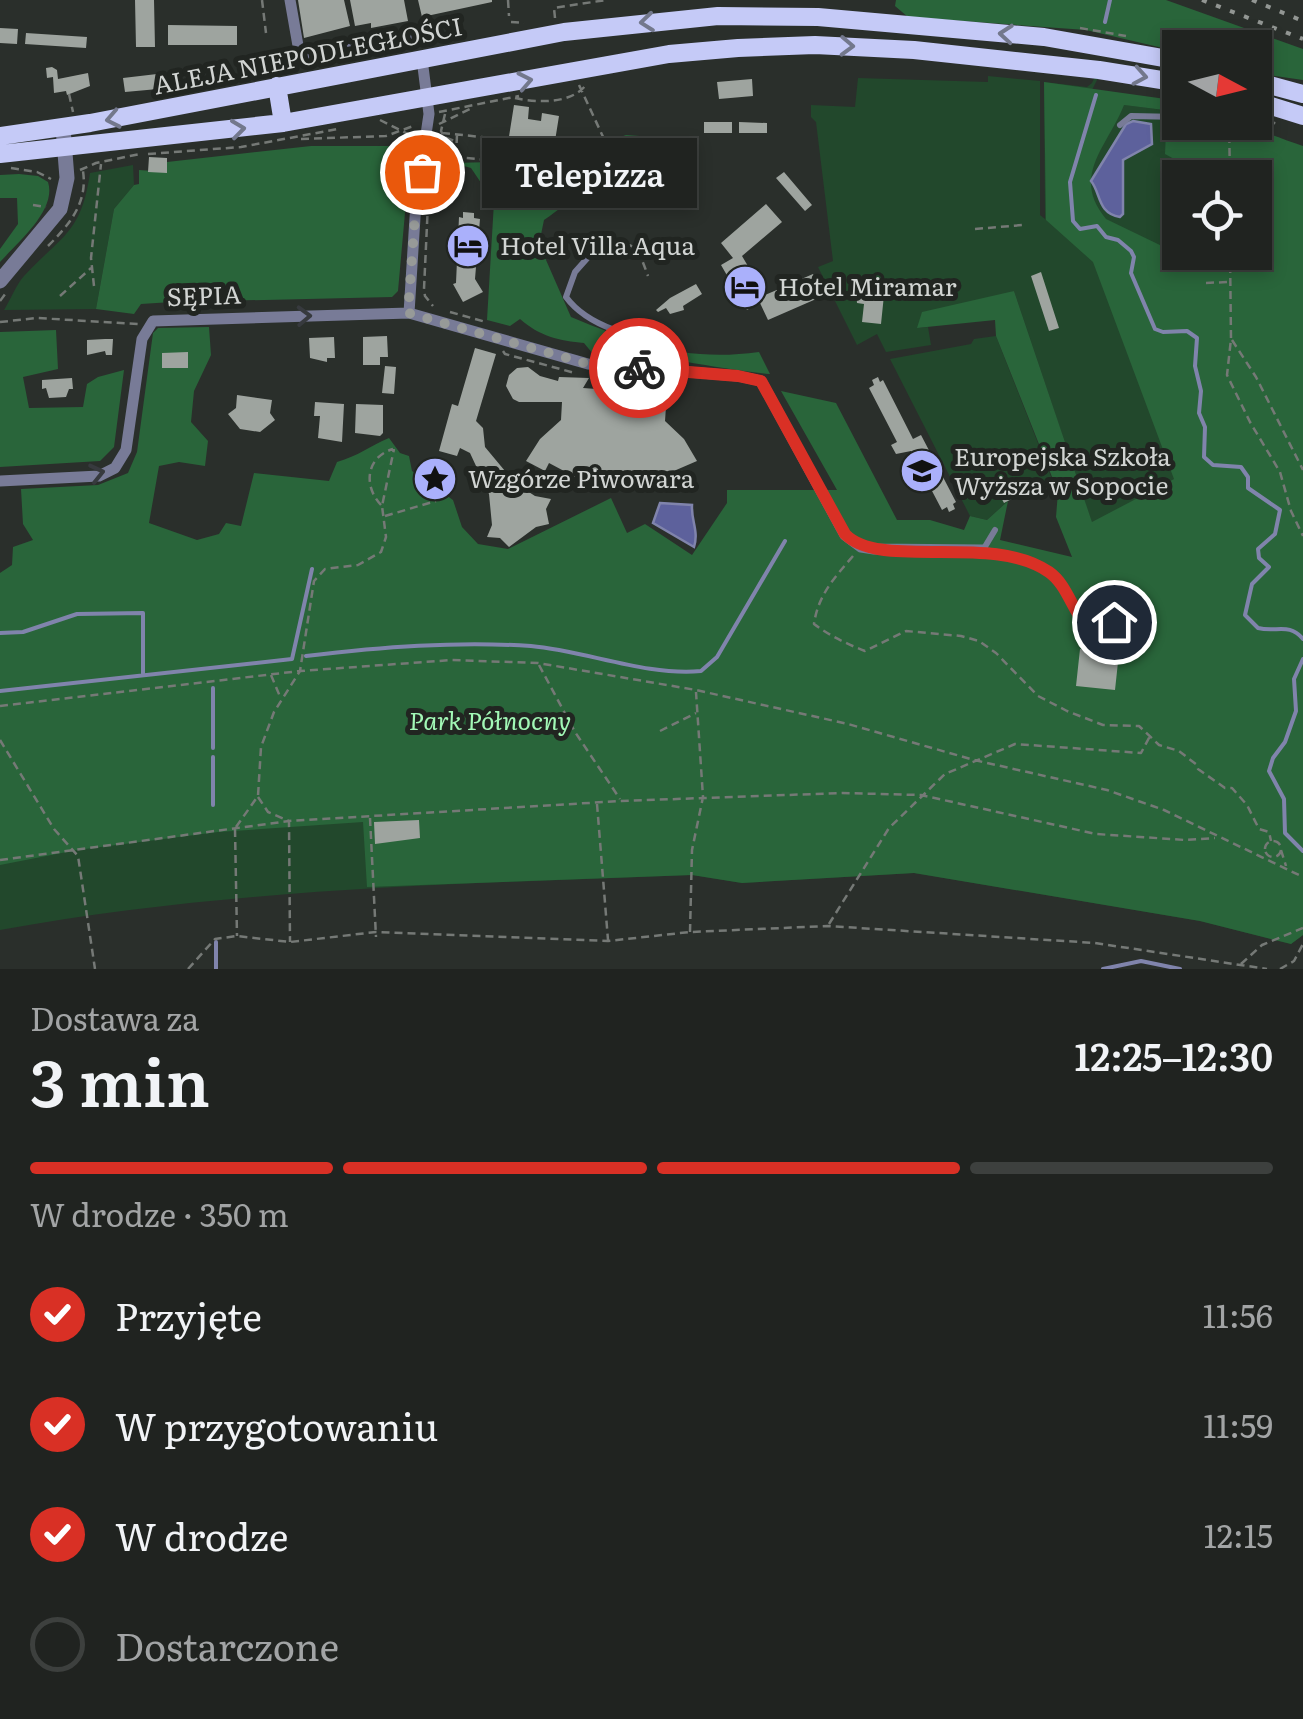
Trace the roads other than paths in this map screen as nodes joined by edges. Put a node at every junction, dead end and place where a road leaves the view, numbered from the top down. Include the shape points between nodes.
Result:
1 (290, 0) edge
2 (420, 49) junction
3 (300, 57) junction
4 (1162, 57) edge
5 (273, 60) joint
6 (1162, 80) edge
7 (277, 86) junction
8 (1272, 86) edge
9 (1303, 94) edge
10 (1272, 106) edge
11 (431, 115) junction
12 (1303, 116) edge
13 (1162, 117) edge
14 (68, 122) junction
15 (283, 123) junction
16 (1120, 124) dead end
17 (0, 136) edge
18 (65, 149) junction
19 (0, 154) edge
20 (592, 254) road end
21 (0, 281) edge
22 (408, 313) junction
23 (669, 370) junction
24 (0, 480) edge
25 (995, 530) dead end
26 (983, 550) junction
27 (1114, 622) dead end

1 - 3 street
2 - 3 street
4 -> 2 main road, ALEJA NIEPODLEGŁOŚCI via 1103,45 818,17 718,16
2 - 7 main road, ALEJA NIEPODLEGŁOŚCI
2 - 11 street
3 - 5 street
5 - 7 lane
11 -> 6 main road via 669,54 774,46 899,49
7 -> 14 main road, ALEJA NIEPODLEGŁOŚCI
7 - 15 main road
8 - 9 main road
10 - 12 main road
11 - 15 main road
11 - 22 street
13 - 16 lane via 1132,116
14 - 17 main road, ALEJA NIEPODLEGŁOŚCI
14 - 18 street
18 -> 15 main road
18 - 19 main road
18 - 21 street via 60,209
20 - 23 lane via 575,272 566,297 630,336 672,342
22 - 23 street, SĘPIA via 588,364
24 -> 22 street, SĘPIA via 100,476 115,468 130,434 145,331 160,319
23 - 26 street, SĘPIA via 761,381 845,534 861,548
25 - 26 lane
26 - 27 lane via 1046,570 1084,623

